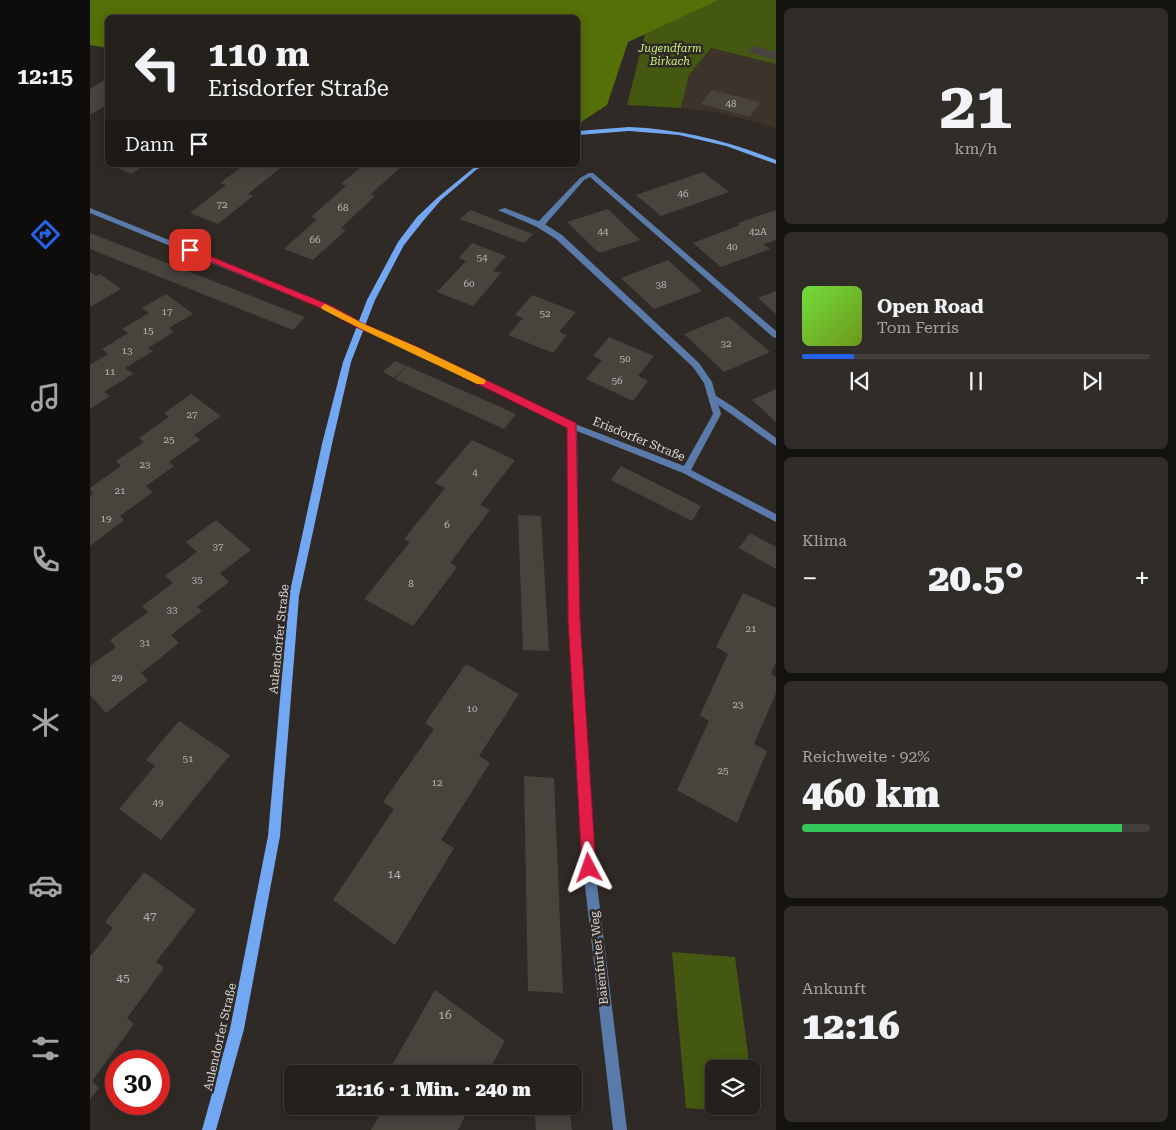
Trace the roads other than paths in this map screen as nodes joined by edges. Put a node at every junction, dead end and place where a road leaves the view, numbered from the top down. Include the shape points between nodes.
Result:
1 (580, 133) edge
2 (776, 162) edge
3 (478, 167) edge
4 (90, 210) edge
5 (502, 210) dead end
6 (540, 225) junction
7 (361, 326) junction
8 (776, 335) edge
9 (713, 397) junction
10 (572, 426) junction
11 (776, 444) edge
12 (686, 471) junction
13 (776, 518) edge
14 (210, 1130) edge
15 (620, 1130) edge

1 - 2 main road via 630,129 690,134
3 - 7 main road, Aulendorfer Straße via 439,199 415,226 386,269
4 - 7 street, Erisdorfer Straße via 329,308
5 - 6 street, Erisdorfer Straße
6 - 8 street via 582,179 591,174
6 - 9 street, Erisdorfer Straße via 559,237 677,345 708,382
7 - 10 street, Erisdorfer Straße
7 - 14 main road, Aulendorfer Straße via 347,362 326,444 294,596 274,836 237,1029
9 - 11 street
9 - 12 street, Erisdorfer Straße via 717,414
10 - 12 street, Erisdorfer Straße
10 - 15 street, Baienfurter Weg via 574,619 589,859
12 - 13 street, Erisdorfer Straße

